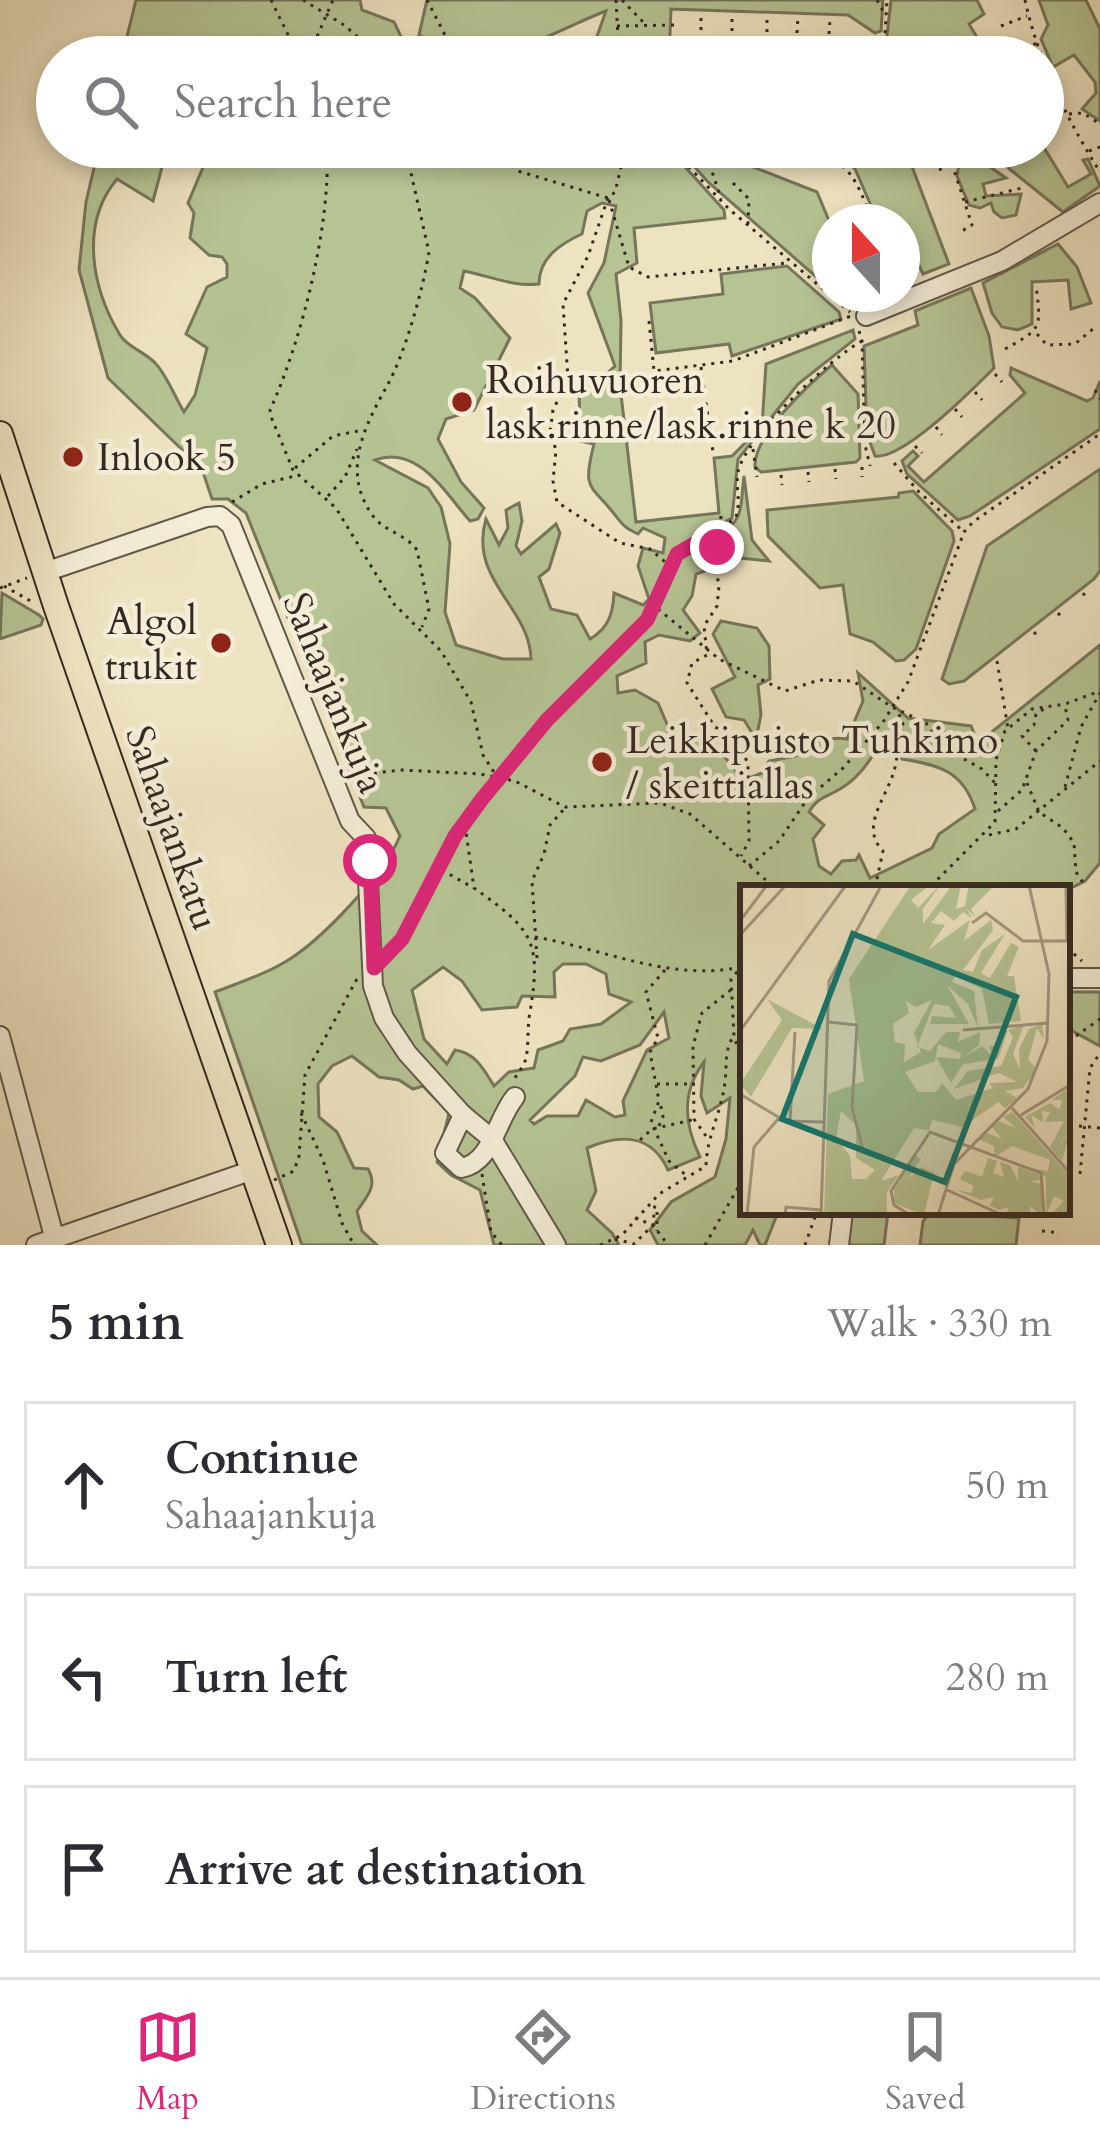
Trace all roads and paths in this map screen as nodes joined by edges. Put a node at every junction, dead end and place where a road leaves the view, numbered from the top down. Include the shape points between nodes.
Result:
1 (271, 0) edge
2 (303, 0) edge
3 (333, 0) edge
4 (427, 0) edge
5 (619, 0) edge
6 (877, 0) edge
7 (887, 0) edge
8 (1024, 0) edge
9 (701, 13) dead end
10 (326, 14) junction
11 (732, 14) dead end
12 (885, 15) junction
13 (1028, 15) junction
14 (767, 16) dead end
15 (798, 17) dead end
16 (830, 19) dead end
17 (645, 25) junction
18 (677, 25) dead end
19 (617, 26) junction
20 (1001, 26) dead end
21 (701, 30) dead end
22 (732, 31) dead end
23 (767, 32) dead end
24 (797, 33) dead end
25 (829, 34) dead end
26 (288, 36) edge
27 (317, 36) edge
28 (354, 36) edge
29 (445, 36) edge
30 (618, 36) edge
31 (883, 36) edge
32 (1035, 36) edge
33 (1064, 108) edge
34 (1067, 115) junction
35 (1100, 124) edge
36 (1074, 127) junction
37 (1065, 131) dead end
38 (1100, 147) edge
39 (1088, 153) junction
40 (1081, 157) dead end
41 (324, 168) edge
42 (410, 168) edge
43 (515, 168) edge
44 (620, 168) edge
45 (690, 168) edge
46 (711, 168) edge
47 (846, 168) edge
48 (943, 168) edge
49 (953, 168) edge
50 (939, 170) dead end
51 (1100, 172) edge
52 (850, 173) junction
53 (839, 178) dead end
54 (733, 183) dead end
55 (1026, 188) dead end
56 (960, 195) junction
57 (608, 198) junction
58 (950, 199) dead end
59 (721, 201) junction
60 (1100, 202) edge
61 (964, 203) junction
62 (865, 204) edge
63 (748, 225) junction
64 (962, 231) dead end
65 (791, 262) junction
66 (1036, 285) dead end
67 (858, 317) junction
68 (649, 321) dead end
69 (1048, 328) dead end
70 (1094, 328) dead end
71 (1037, 330) junction
72 (1005, 349) dead end
73 (701, 365) junction
74 (995, 374) dead end
75 (1002, 382) dead end
76 (1095, 390) dead end
77 (975, 392) dead end
78 (1100, 399) edge
79 (982, 400) dead end
80 (955, 410) dead end
81 (962, 417) dead end
82 (742, 419) dead end
83 (936, 427) dead end
84 (364, 430) junction
85 (0, 434) edge
86 (1100, 434) edge
87 (942, 435) dead end
88 (711, 438) junction
89 (358, 446) junction
90 (915, 446) dead end
91 (753, 447) junction
92 (713, 452) dead end
93 (922, 453) dead end
94 (894, 463) dead end
95 (870, 466) dead end
96 (862, 467) dead end
97 (835, 469) dead end
98 (293, 470) junction
99 (808, 472) dead end
100 (299, 475) junction
101 (781, 475) dead end
102 (757, 477) dead end
103 (862, 477) dead end
104 (836, 479) dead end
105 (809, 482) dead end
106 (782, 485) dead end
107 (327, 497) junction
108 (226, 508) dead end
109 (721, 516) dead end
110 (718, 530) junction
111 (964, 532) junction
112 (671, 566) junction
113 (39, 574) junction
114 (2, 587) edge
115 (656, 607) junction
116 (44, 610) dead end
117 (421, 628) junction
118 (997, 661) dead end
119 (1100, 692) edge
120 (1065, 704) junction
121 (1048, 705) junction
122 (894, 707) junction
123 (1014, 724) junction
124 (1008, 729) junction
125 (1022, 736) junction
126 (1036, 751) junction
127 (1100, 761) edge
128 (345, 777) dead end
129 (499, 778) junction
130 (1026, 781) junction
131 (995, 783) junction
132 (1065, 789) junction
133 (565, 807) junction
134 (998, 811) junction
135 (1040, 812) junction
136 (465, 823) junction
137 (986, 835) junction
138 (740, 858) junction
139 (748, 866) junction
140 (440, 869) junction
141 (771, 885) edge
142 (876, 885) edge
143 (925, 885) edge
144 (1086, 887) dead end
145 (474, 888) junction
146 (536, 937) junction
147 (1070, 951) edge
148 (1082, 961) dead end
149 (537, 963) junction
150 (740, 967) edge
151 (374, 968) junction
152 (740, 968) edge
153 (665, 970) junction
154 (1100, 977) edge
155 (1070, 978) edge
156 (732, 989) junction
157 (1100, 1019) edge
158 (6, 1033) edge
159 (734, 1036) junction
160 (1076, 1036) dead end
161 (1100, 1053) edge
162 (740, 1056) edge
163 (656, 1084) junction
164 (695, 1084) junction
165 (515, 1097) joint
166 (301, 1112) junction
167 (463, 1115) junction
168 (694, 1119) junction
169 (642, 1124) dead end
170 (1079, 1126) dead end
171 (1087, 1126) junction
172 (656, 1127) junction
173 (1100, 1128) edge
174 (707, 1138) junction
175 (492, 1139) junction
176 (640, 1140) dead end
177 (478, 1162) junction
178 (1080, 1174) dead end
179 (262, 1175) junction
180 (688, 1178) junction
181 (740, 1184) edge
182 (655, 1201) junction
183 (843, 1215) edge
184 (910, 1216) dead end
185 (919, 1217) dead end
186 (635, 1218) junction
187 (823, 1219) dead end
188 (655, 1228) junction
189 (1042, 1231) dead end
190 (1060, 1233) dead end
191 (613, 1239) junction
192 (58, 1241) edge
193 (550, 1242) edge
194 (279, 1245) edge
195 (354, 1245) edge
196 (502, 1245) edge
197 (600, 1245) edge
198 (668, 1245) edge
199 (705, 1245) edge
200 (805, 1245) edge
201 (839, 1245) edge

1 - 26 path
2 - 10 path
3 - 10 path
4 - 29 path
5 - 17 path
5 - 19 path
6 - 12 path
7 - 12 path
8 - 13 path
9 - 21 path
10 - 27 path
10 - 28 path
11 - 22 path
12 - 31 path
13 - 20 path
13 - 32 path
14 - 23 path
15 - 24 path
16 - 25 path
17 - 18 path
17 - 19 path
19 - 30 path
33 - 34 path
34 - 35 path via 1083,113
34 - 36 path
36 - 37 path
36 - 39 path
38 - 39 path
39 - 40 path
39 - 51 path
41 - 98 path via 302,330 270,410
42 - 84 path via 429,252 388,386
43 - 57 path
44 - 57 path
45 - 59 path
46 - 59 path
47 - 52 path
48 - 50 path
49 - 56 path
52 - 53 path
52 - 62 path
54 - 63 path via 749,199
55 - 61 path
56 - 58 path
56 - 61 path
57 - 65 path via 629,267 648,277
57 - 112 path via 562,304 568,379 553,410 553,482 557,502
59 - 63 path
60 - 67 street via 1002,261
61 - 64 path via 972,225
63 - 65 path
65 - 67 path
66 - 71 path
67 - 73 path
68 - 73 path via 654,371
69 - 71 path
70 - 71 path via 1075,344 1047,345
71 - 72 path
73 - 88 path
74 - 75 path
76 - 78 path
77 - 79 path
80 - 81 path
82 - 88 path
83 - 87 path
84 - 89 path
84 - 98 path via 333,436
85 - 113 main road, Sahaajankatu
86 - 111 path
88 - 92 path
89 - 107 path
89 - 117 path via 356,480 374,517 417,550 429,609
90 - 93 path
91 - 95 path via 812,376 862,341
91 - 102 path
91 - 110 path via 737,473 739,511
94 - 111 path
96 - 103 path
97 - 104 path
98 - 100 path
99 - 105 path
100 - 107 path
100 - 108 path via 262,484
101 - 106 path
107 - 117 path via 394,604
109 - 110 path
110 - 112 path
110 - 138 path via 717,606 704,626 706,655 692,662 687,683 748,763 748,841
111 - 122 path via 921,660
112 - 115 path
113 - 114 path
113 - 151 street, Sahaajankuja via 226,518 350,820 366,838
113 - 179 main road, Sahaajankatu
114 - 116 path
115 - 122 path via 719,659 785,691 853,681
115 - 129 path
117 - 129 path via 471,702 484,755
118 - 124 path
119 - 120 path
119 - 132 path
120 - 121 path
120 - 126 path via 1068,720
121 - 123 path
121 - 125 path
122 - 131 path via 926,723 944,748
122 - 139 path
122 - 142 path via 903,724 873,824 883,851
123 - 124 path
123 - 125 path
124 - 131 path
125 - 126 path
126 - 130 path
127 - 132 path
128 - 129 path via 402,770
129 - 133 path
129 - 136 path
130 - 134 path
130 - 135 path
131 - 134 path
132 - 135 path
133 - 138 path via 661,803 690,814
133 - 146 path via 550,824 532,881
134 - 137 path
135 - 137 path via 1016,829
135 - 144 path via 1074,843
136 - 140 path
136 - 145 path
137 - 143 path
138 - 139 path
139 - 141 path
140 - 145 path
140 - 151 path via 393,952
145 - 149 path via 511,914
146 - 149 path
146 - 153 path
147 - 148 path
149 - 165 path
150 - 153 path
151 - 166 path via 357,978 310,1063
151 - 167 street, Sahaajankuja via 376,1002 391,1030
152 - 156 path
153 - 163 path via 646,992 658,1038 650,1052
154 - 155 street
156 - 159 path
156 - 164 path via 702,1012
157 - 160 path
158 - 192 street
159 - 162 path
159 - 174 path via 718,1121
161 - 171 path via 1088,1068
163 - 164 path
163 - 172 path via 663,1118
164 - 168 path
165 - 175 street
166 - 179 path via 293,1171
166 - 195 path
167 - 175 street, Sahaajankuja
167 - 177 street via 445,1153 460,1168
168 - 172 path
168 - 174 path
169 - 172 path
170 - 171 path
171 - 173 path
171 - 178 path
172 - 176 path
172 - 180 path via 668,1161
174 - 180 path via 706,1166
175 - 177 street
175 - 193 street, Sahaajankuja
177 - 196 path via 491,1232
179 - 192 street
179 - 194 main road, Sahaajankatu
180 - 182 path
181 - 199 path
182 - 186 path
182 - 188 path
183 - 201 street
184 - 185 path
186 - 188 path
186 - 191 path
187 - 200 path via 814,1216
188 - 191 path via 634,1244
188 - 198 path
189 - 190 path
191 - 197 path

